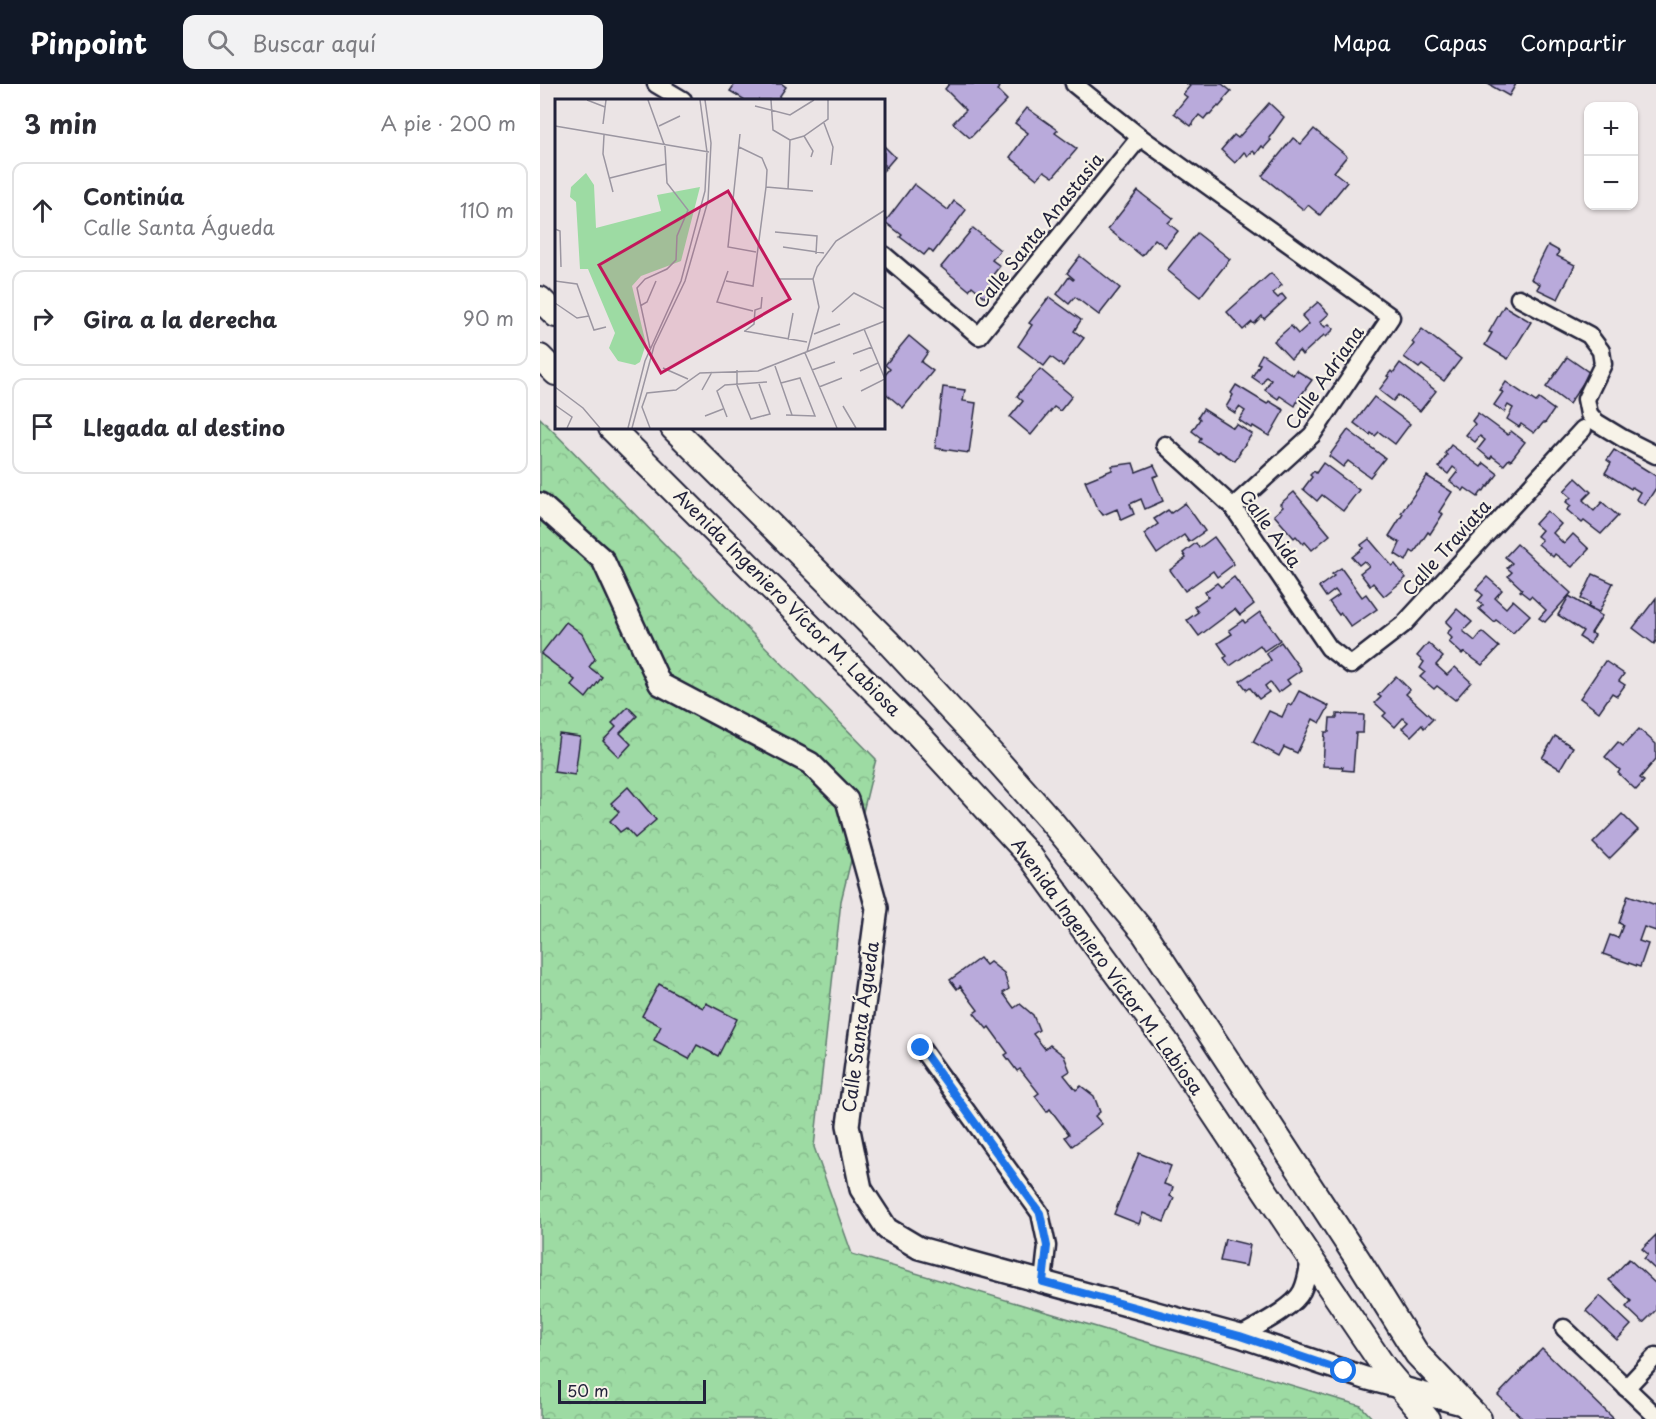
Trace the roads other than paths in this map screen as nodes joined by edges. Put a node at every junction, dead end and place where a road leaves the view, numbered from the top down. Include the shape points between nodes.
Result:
1 (656, 84) edge
2 (1074, 84) edge
3 (681, 99) edge
4 (1140, 137) junction
5 (885, 256) edge
6 (1519, 298) dead end
7 (540, 299) edge
8 (555, 314) edge
9 (540, 357) edge
10 (555, 372) edge
11 (612, 429) edge
12 (675, 429) edge
13 (1583, 429) dead end
14 (1165, 445) dead end
15 (1656, 456) edge
16 (540, 504) edge
17 (1233, 507) junction
18 (1329, 648) joint
19 (921, 1048) dead end
20 (1310, 1258) junction
21 (1043, 1282) junction
22 (1564, 1328) dead end
23 (1240, 1336) junction
24 (1656, 1356) edge
25 (1399, 1387) junction
26 (1626, 1388) junction
27 (1473, 1412) edge
28 (1656, 1416) edge
29 (1427, 1419) edge

1 - 3 street
2 - 4 street
4 - 5 street, Calle Santa Anastasia via 979,336
4 - 17 street, Calle Adriana via 1391,317 1312,435
6 - 15 street via 1589,335 1601,351 1603,364 1586,399 1588,414
7 - 8 main road
9 - 10 main road
11 - 20 main road, Avenida Ingeniero Víctor M. Labiosa via 915,731 1030,856 1165,1040
12 - 27 main road via 888,642 1051,821 1144,933 1417,1354
13 - 18 street, Calle Traviata via 1404,624 1351,665
14 - 17 street, Calle Aida
16 - 21 street, Calle Santa Águeda via 603,560 660,684 810,763 848,800 877,908 848,1125 861,1189 886,1228 919,1248
17 - 18 street, Calle Aida
19 - 21 street via 1040,1213 1047,1246
20 - 23 street via 1296,1302
20 - 25 main road, Avenida Ingeniero Víctor M. Labiosa
21 - 23 street, Calle Santa Águeda
22 - 26 street
23 - 25 street, Calle Santa Águeda
24 - 26 street
25 - 27 street, Calle Santa Águeda
25 - 29 main road, Avenida Ingeniero Víctor M. Labiosa
26 - 28 street

